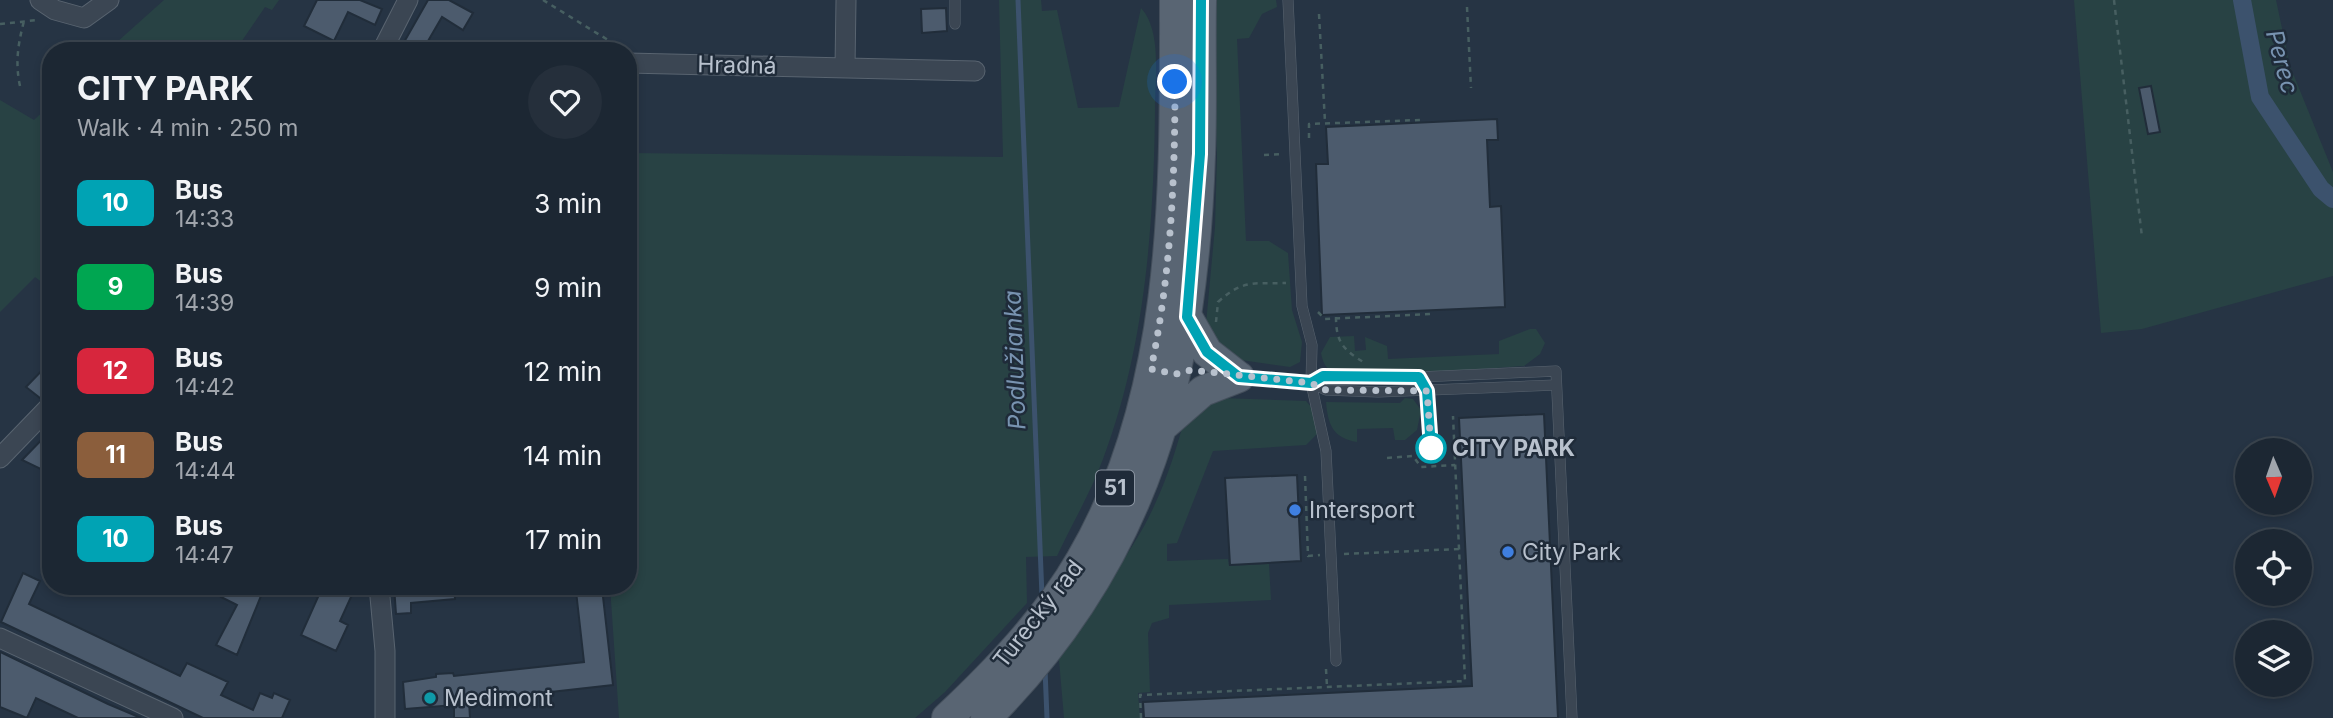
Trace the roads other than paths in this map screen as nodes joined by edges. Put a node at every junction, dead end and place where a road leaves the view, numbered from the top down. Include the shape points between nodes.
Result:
1 (40, 0) edge
2 (846, 0) edge
3 (955, 0) edge
4 (1175, 0) edge
5 (1201, 0) edge
6 (1287, 0) edge
7 (106, 2) edge
8 (400, 3) edge
9 (955, 24) dead end
10 (385, 42) edge
11 (637, 63) edge
12 (845, 68) junction
13 (975, 71) dead end
14 (1187, 317) junction
15 (1163, 371) junction
16 (1239, 377) junction
17 (1419, 377) junction
18 (1311, 383) junction
19 (1556, 385) junction
20 (1203, 391) junction
21 (1427, 391) junction
22 (42, 414) edge
23 (1164, 425) junction
24 (1431, 448) dead end
25 (0, 458) edge
26 (380, 595) edge
27 (0, 638) edge
28 (1336, 661) dead end
29 (173, 718) edge
30 (385, 718) edge
31 (947, 718) edge
32 (986, 718) edge
33 (1572, 718) edge

1 - 7 street via 55,10 84,18
2 - 12 street
3 - 9 lane
4 - 15 main road, Turecký rad / 51 via 1175,136
5 - 14 main road, Turecký rad / 51 via 1200,154
6 - 18 lane via 1302,306 1312,345
8 - 10 street
11 - 12 street, Hradná
12 - 13 street, Hradná
14 - 15 main road, Turecký rad / 51
14 - 16 main road via 1207,352
15 - 16 main road
15 - 20 main road
15 - 23 main road, Turecký rad / 51
15 - 31 main road, Turecký rad / 51 via 1082,558 1027,633
16 - 18 lane
16 - 20 main road
17 - 18 lane via 1323,376
17 - 19 lane via 1556,370
17 - 21 lane
18 - 21 lane via 1326,390
18 - 28 lane via 1326,451
19 - 21 lane
19 - 33 lane
20 - 23 main road
21 - 24 lane
22 - 25 street
23 - 32 main road, Turecký rad / 51 via 1121,533 1082,604
26 - 30 street
27 - 29 street

